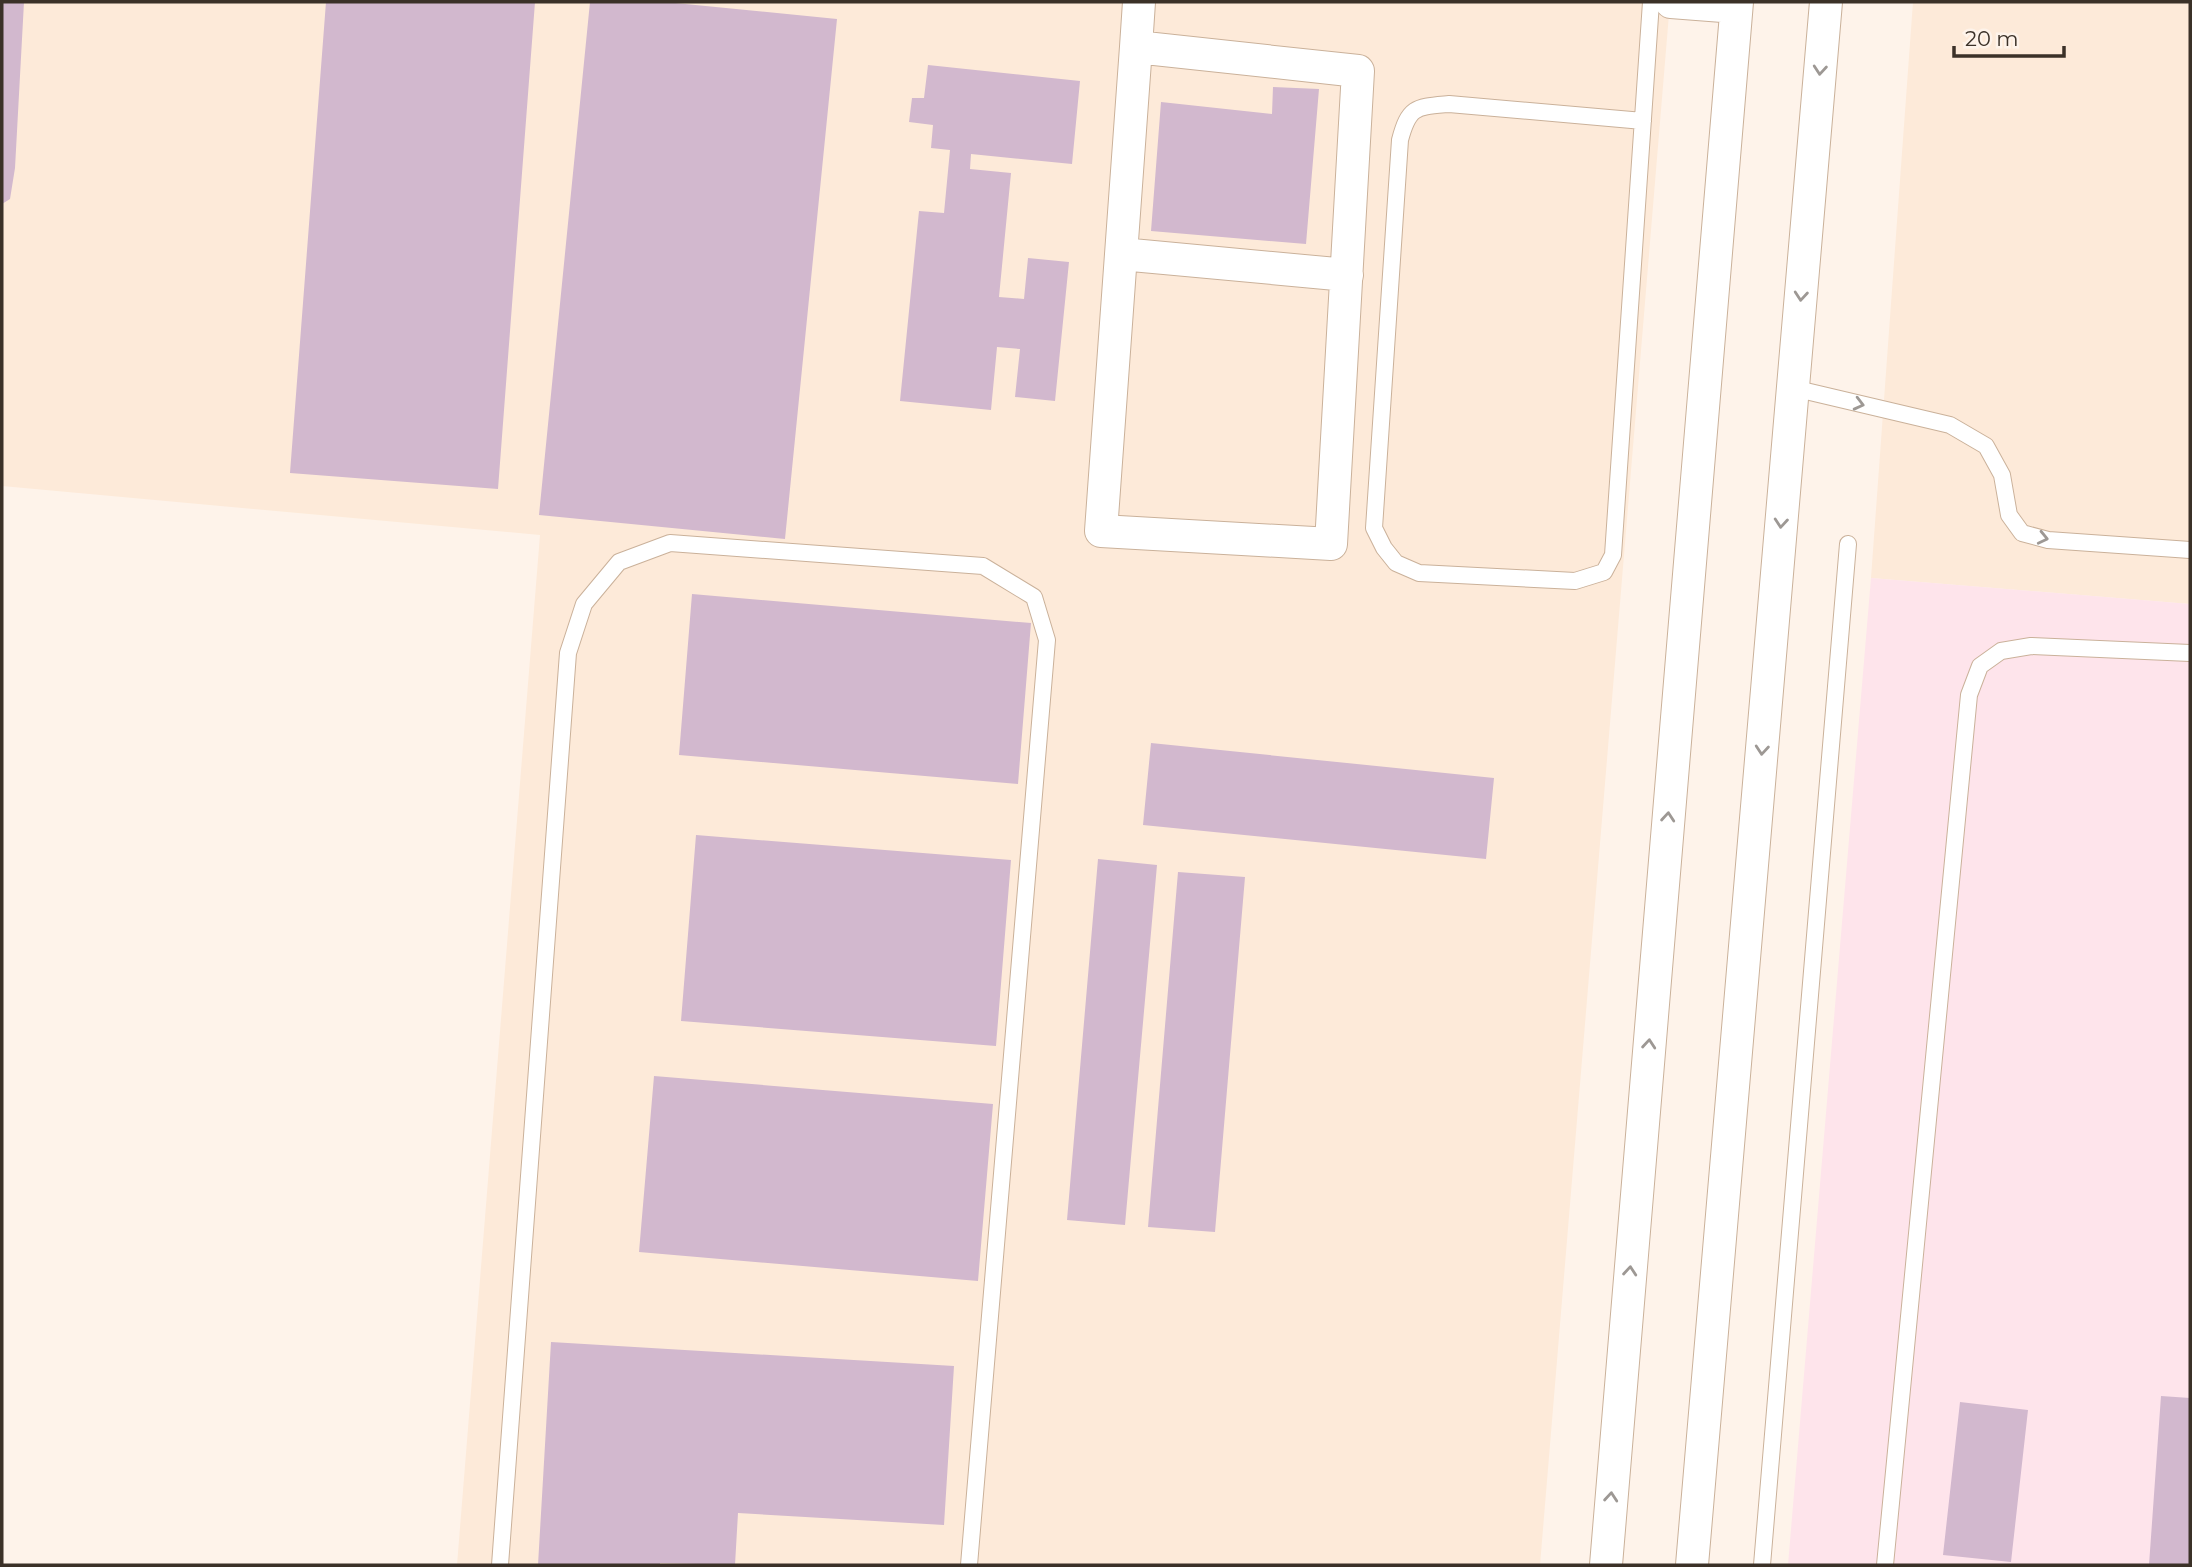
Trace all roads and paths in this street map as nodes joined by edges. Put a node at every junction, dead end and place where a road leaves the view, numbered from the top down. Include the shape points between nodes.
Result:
1 (1139, 2) edge
2 (1651, 2) edge
3 (1671, 2) edge
4 (1826, 2) edge
5 (1736, 5) edge
6 (1136, 47) junction
7 (1643, 121) junction
8 (1121, 254) junction
9 (1347, 275) junction
10 (1793, 388) junction
11 (1849, 544) dead end
12 (2190, 550) edge
13 (2190, 653) edge
14 (500, 1565) edge
15 (969, 1565) edge
16 (1606, 1565) edge
17 (1692, 1565) edge
18 (1762, 1565) edge
19 (1885, 1565) edge

1 - 6 street
2 - 7 lane
3 - 5 street
4 -> 10 street
16 -> 5 street
6 - 8 street
6 - 9 street via 1358,71
7 - 7 lane via 1613,555 1604,572 1575,581 1419,573 1396,563 1374,528 1400,139 1405,120 1419,107 1448,104
8 - 9 street
8 - 9 street via 1101,531 1331,544
10 -> 12 lane via 1950,425 1986,446 2001,475 2009,515 2022,533 2048,540
10 -> 17 street
11 - 18 lane
13 - 19 lane via 2031,646 2001,651 1980,666 1969,695
14 - 15 lane via 568,653 584,604 619,562 670,543 983,566 1034,597 1047,640

